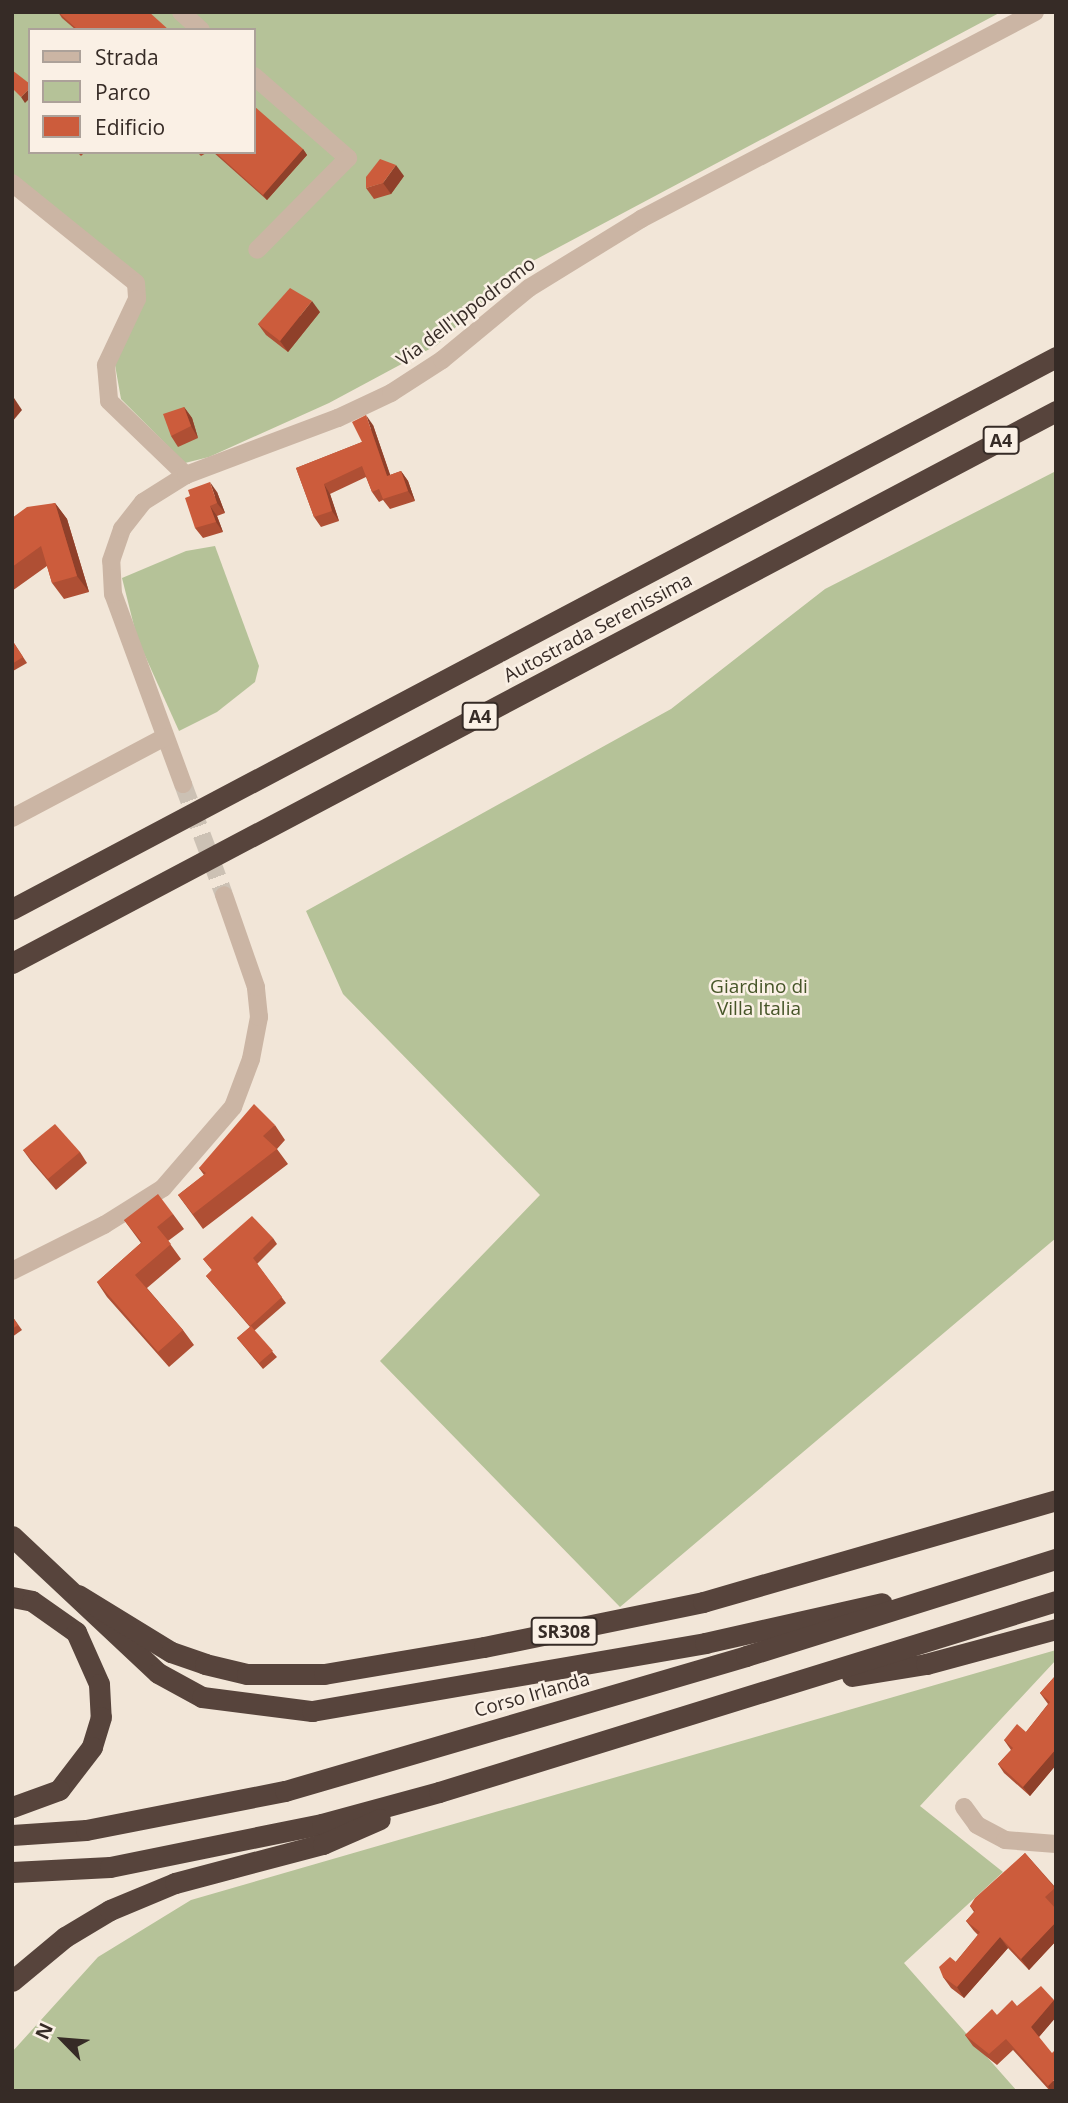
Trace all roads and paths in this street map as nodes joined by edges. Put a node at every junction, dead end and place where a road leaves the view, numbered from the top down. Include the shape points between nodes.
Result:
1 (181, 12) edge
2 (1035, 12) edge
3 (199, 28) edge
4 (256, 78) edge
5 (12, 183) edge
6 (257, 250) dead end
7 (1056, 357) edge
8 (1056, 411) edge
9 (1056, 424) edge
10 (947, 469) junction
11 (186, 475) junction
12 (165, 737) junction
13 (183, 784) tunnel mouth
14 (12, 817) edge
15 (224, 895) tunnel mouth
16 (12, 909) edge
17 (12, 963) edge
18 (12, 1270) edge
19 (1056, 1500) edge
20 (12, 1536) edge
21 (1056, 1559) edge
22 (78, 1595) junction
23 (12, 1597) edge
24 (933, 1598) junction
25 (1056, 1601) edge
26 (1056, 1629) edge
27 (777, 1688) junction
28 (439, 1792) junction
29 (12, 1807) edge
30 (964, 1807) dead end
31 (12, 1835) edge
32 (1056, 1844) edge
33 (12, 1872) edge
34 (19, 1973) edge

1 - 3 street
2 - 11 street, Via dell'Ippodromo via 641,219 529,288 442,360 391,393 338,418
4 - 6 street via 348,158
5 - 11 street via 136,283 137,299 106,365 109,401
7 - 16 highway, Autostrada Serenissima / A4
8 - 10 highway, Autostrada Serenissima / A4
9 - 10 highway
10 - 17 highway, Autostrada Serenissima / A4
11 - 12 street, Via dell'Ippodromo via 143,502 122,529 111,562 113,594
12 - 13 street, Via dell'Ippodromo
12 - 14 street
15 - 18 street via 241,950 240,968 256,1037 233,1107 163,1188 104,1225
19 - 22 highway, SR308 via 703,1602 324,1674 247,1674 205,1664 171,1651
20 - 22 highway
21 - 24 highway, Corso Irlanda
22 - 24 highway via 158,1673 202,1697 312,1711 705,1643 869,1604
23 - 29 highway via 32,1601 76,1632 99,1684 100,1717 92,1747 59,1790
24 - 31 highway, Corso Irlanda via 297,1787 172,1816 86,1830
25 - 27 highway
26 - 27 highway via 926,1664
27 - 28 highway
28 - 33 highway via 258,1839 110,1867
28 - 34 highway via 323,1844 175,1883 110,1910
30 - 32 street via 977,1825 1005,1840

